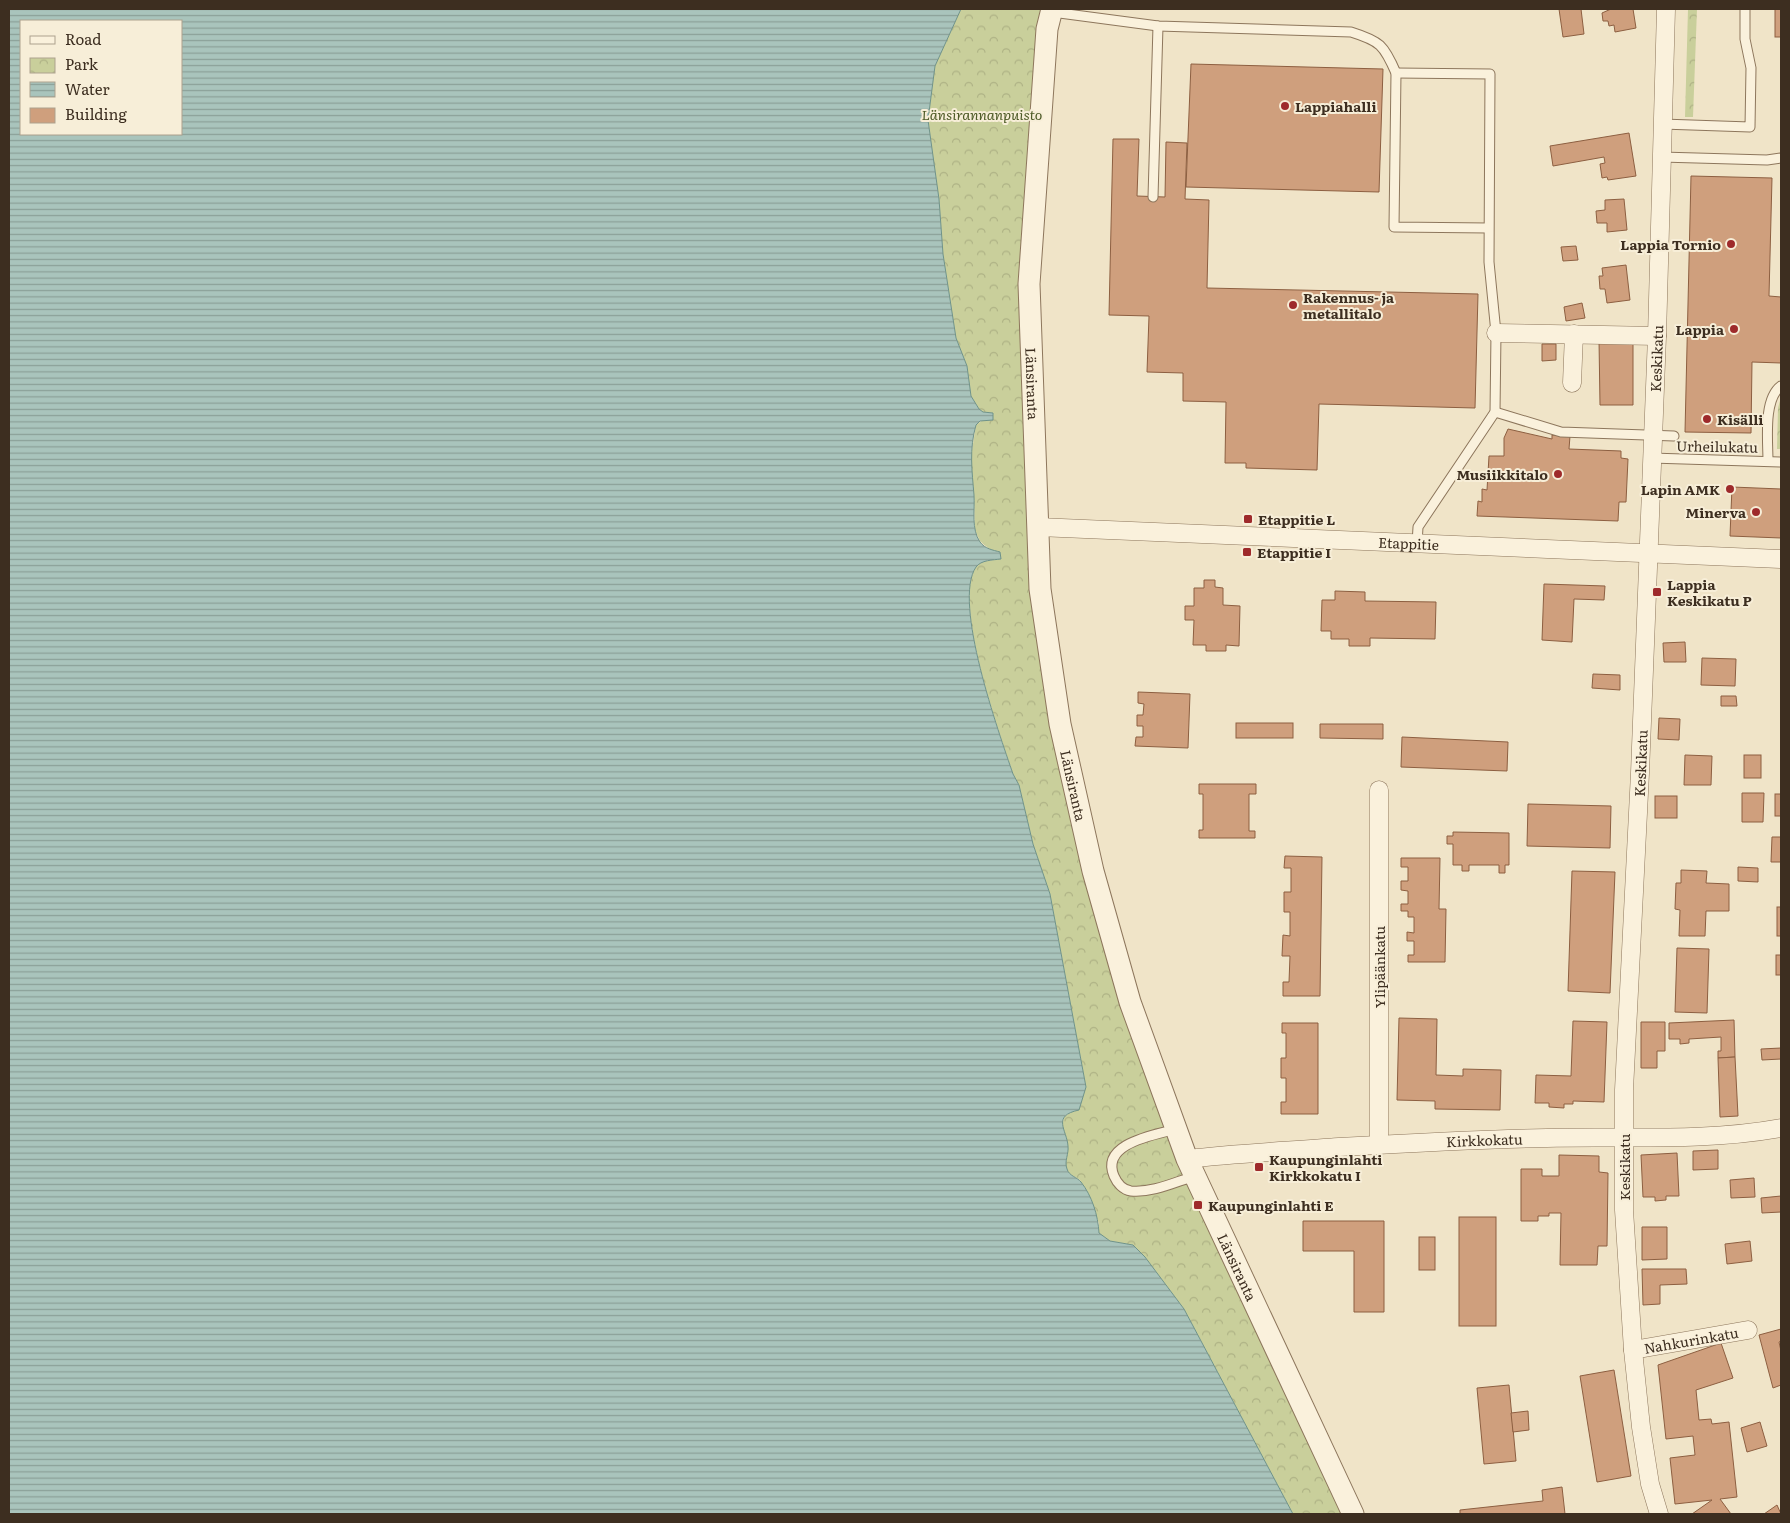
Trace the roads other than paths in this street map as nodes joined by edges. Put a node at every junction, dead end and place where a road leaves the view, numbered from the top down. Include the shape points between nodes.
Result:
1 (1666, 9) edge
2 (1745, 9) edge
3 (1052, 10) edge
4 (1158, 26) junction
5 (1396, 73) junction
6 (1662, 124) junction
7 (1661, 157) junction
8 (1781, 158) edge
9 (1153, 196) dead end
10 (1488, 228) junction
11 (1496, 332) junction
12 (1574, 334) junction
13 (1657, 336) junction
14 (1572, 383) dead end
15 (1781, 386) edge
16 (1495, 412) junction
17 (1652, 436) junction
18 (1674, 436) dead end
19 (1651, 458) junction
20 (1768, 461) junction
21 (1781, 462) edge
22 (1038, 527) junction
23 (1417, 544) junction
24 (1648, 555) junction
25 (1781, 559) edge
26 (1379, 790) dead end
27 (1781, 1128) edge
28 (1176, 1129) junction
29 (1624, 1138) junction
30 (1379, 1145) junction
31 (1192, 1167) junction
32 (1748, 1330) dead end
33 (1632, 1350) junction
34 (1353, 1514) edge
35 (1659, 1514) edge

1 - 6 street, Keskikatu
2 - 6 lane via 1745,39 1752,68 1750,126
3 - 4 lane
3 - 22 street, Länsiranta via 1047,29 1028,284
4 - 5 lane via 1351,32 1372,39 1386,52
4 - 9 lane
5 - 10 lane via 1490,74
5 - 10 lane via 1394,227
6 - 7 street, Keskikatu
7 - 8 lane
7 - 13 street, Keskikatu
10 - 11 lane
11 - 12 street
11 - 16 lane
12 - 13 street
12 - 14 street
13 - 17 street, Keskikatu
15 - 20 lane via 1772,395 1769,407
16 - 17 lane via 1561,432
16 - 23 lane via 1418,527
17 - 18 lane
17 - 19 street, Keskikatu
19 - 20 lane, Urheilukatu
19 - 24 street, Keskikatu
20 - 21 lane, Urheilukatu
22 - 23 street, Etappitie
22 - 28 street, Länsiranta via 1040,589 1060,724 1093,872 1130,1002
23 - 24 street, Etappitie
24 - 25 street, Etappitie
24 - 29 street, Keskikatu
26 - 30 street, Ylipäänkatu
27 - 29 street, Kirkkokatu via 1746,1134
28 - 31 street, Länsiranta
28 - 31 lane via 1123,1146 1115,1154 1113,1175 1119,1185 1130,1191 1151,1190
29 - 30 street, Kirkkokatu
29 - 33 street, Keskikatu via 1624,1210
30 - 31 street, Kirkkokatu via 1220,1155
31 - 34 street, Länsiranta
32 - 33 street, Nahkurinkatu
33 - 35 street, Keskikatu via 1650,1484

